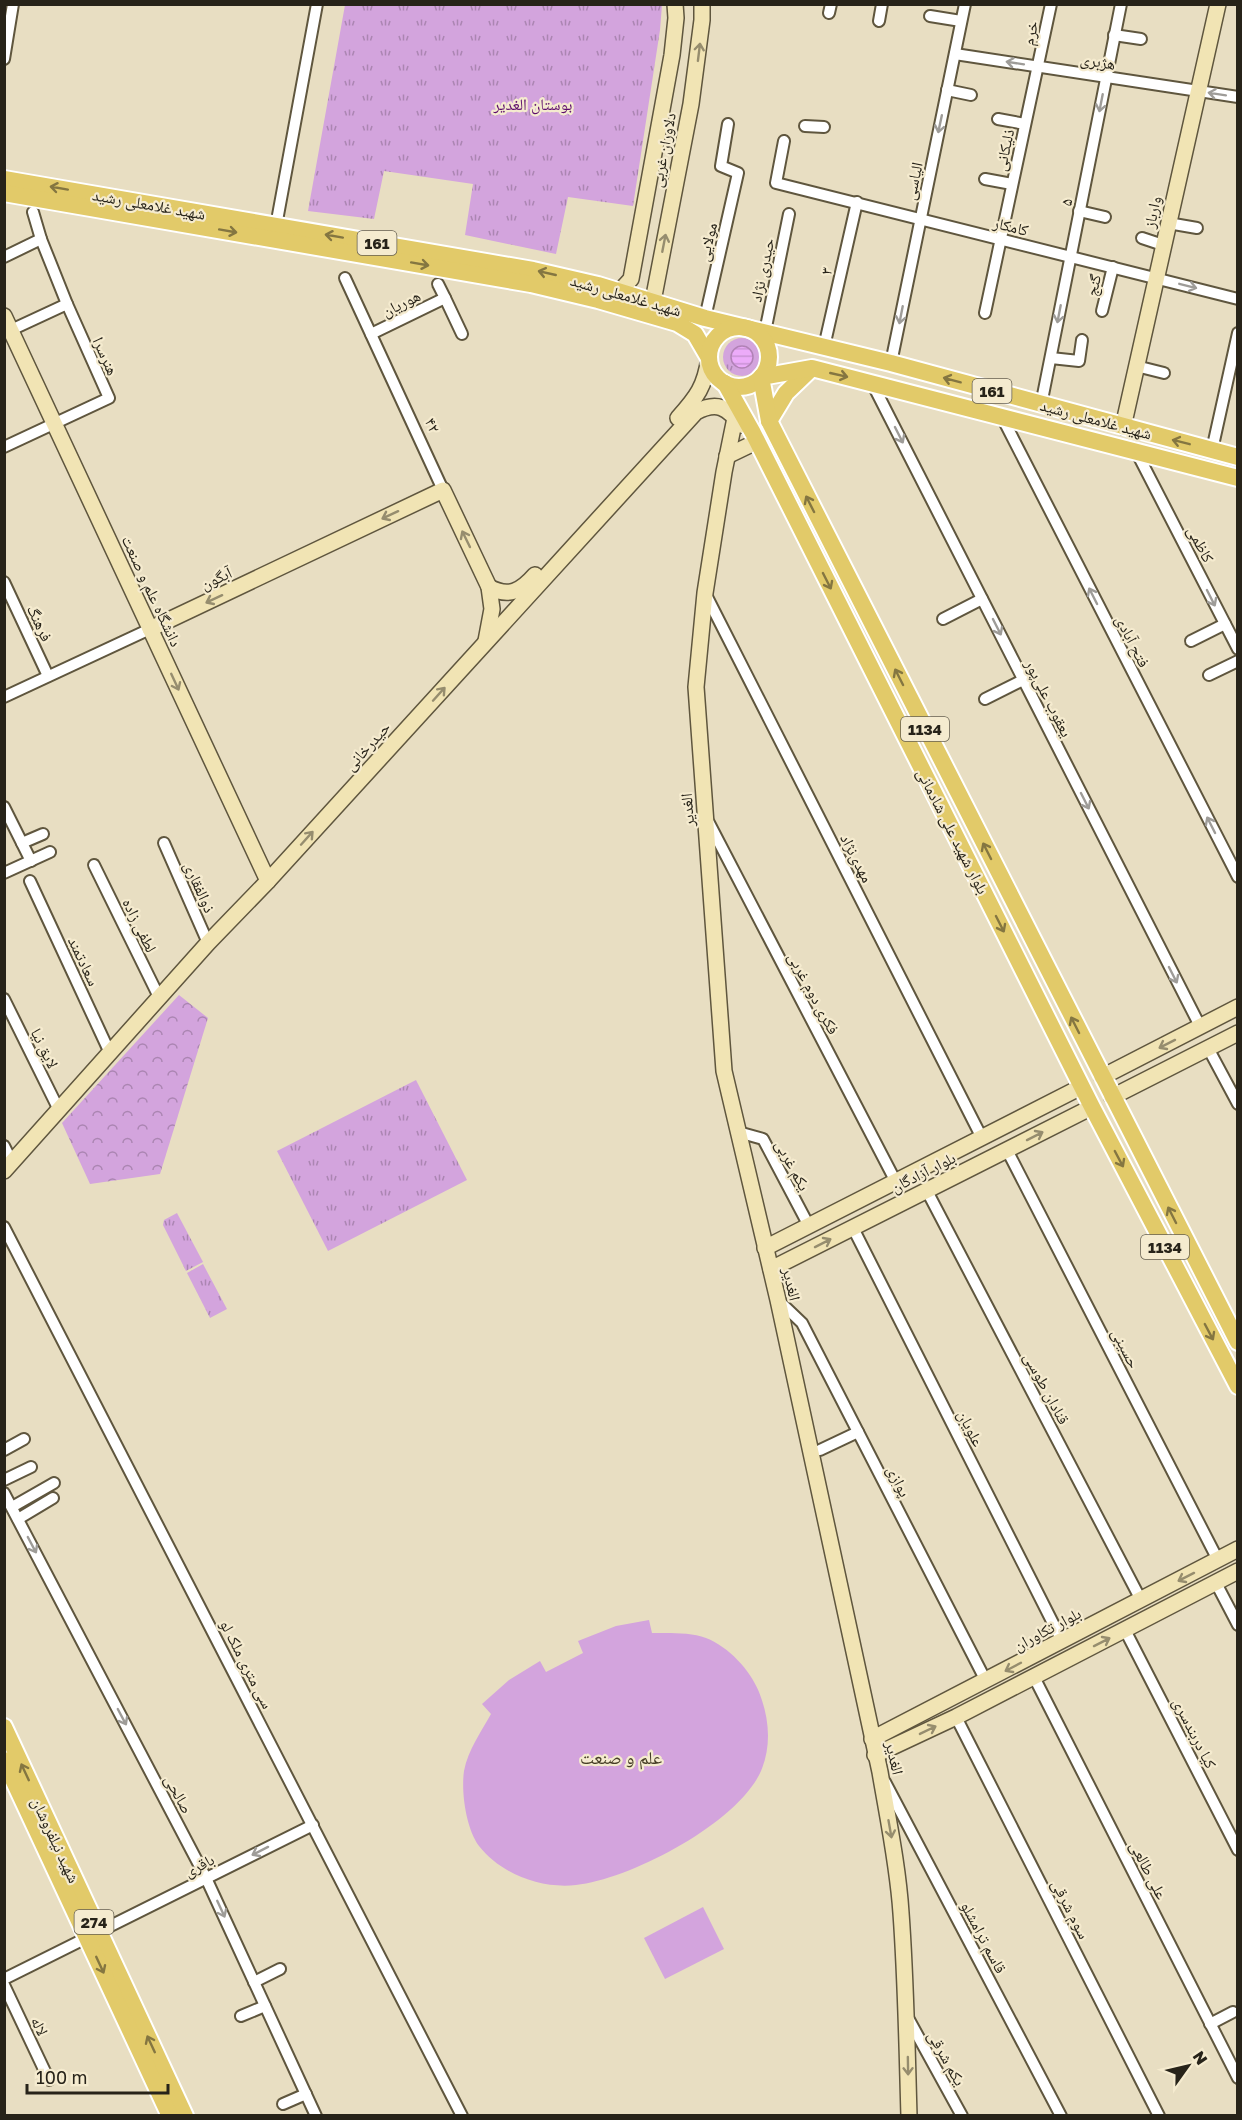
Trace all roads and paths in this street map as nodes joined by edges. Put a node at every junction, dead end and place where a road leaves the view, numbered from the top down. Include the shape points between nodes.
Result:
1 (13, 4) edge
2 (317, 4) edge
3 (675, 4) edge
4 (702, 4) edge
5 (882, 4) edge
6 (965, 4) edge
7 (1051, 4) edge
8 (1120, 4) edge
9 (1218, 4) edge
10 (930, 16) dead end
11 (879, 21) dead end
12 (961, 21) junction
13 (1114, 35) junction
14 (1141, 39) dead end
15 (955, 54) junction
16 (4, 59) edge
17 (1038, 67) junction
18 (1106, 77) junction
19 (947, 90) junction
20 (1197, 91) junction
21 (971, 95) dead end
22 (1238, 98) edge
23 (998, 118) dead end
24 (728, 124) dead end
25 (1025, 124) junction
26 (805, 126) dead end
27 (824, 127) dead end
28 (784, 141) dead end
29 (4, 178) edge
30 (985, 179) dead end
31 (1012, 184) junction
32 (4, 193) edge
33 (30, 197) junction
34 (857, 202) junction
35 (1080, 211) junction
36 (789, 214) dead end
37 (1105, 217) dead end
38 (921, 219) junction
39 (1168, 223) junction
40 (276, 226) junction
41 (1197, 228) dead end
42 (1142, 238) dead end
43 (41, 239) junction
44 (1000, 239) junction
45 (1163, 245) junction
46 (4, 257) edge
47 (1071, 257) junction
48 (1113, 267) junction
49 (345, 278) dead end
50 (1156, 278) junction
51 (438, 284) dead end
52 (620, 291) junction
53 (445, 298) junction
54 (1238, 299) edge
55 (652, 301) junction
56 (67, 304) junction
57 (1102, 311) dead end
58 (985, 313) dead end
59 (705, 318) junction
60 (8, 323) edge
61 (745, 327) junction
62 (765, 332) junction
63 (1238, 333) edge
64 (371, 334) junction
65 (462, 334) dead end
66 (1082, 340) dead end
67 (824, 347) junction
68 (709, 358) junction
69 (1050, 358) junction
70 (891, 363) junction
71 (1136, 366) junction
72 (812, 368) junction
73 (1164, 373) dead end
74 (761, 377) junction
75 (725, 383) junction
76 (872, 383) junction
77 (1041, 405) junction
78 (767, 417) junction
79 (1003, 419) junction
80 (741, 420) junction
81 (54, 423) junction
82 (1123, 427) junction
83 (1155, 435) junction
84 (4, 447) edge
85 (759, 448) junction
86 (1212, 450) junction
87 (1144, 454) junction
88 (727, 456) junction
89 (1238, 457) edge
90 (1238, 478) edge
91 (443, 490) junction
92 (4, 582) edge
93 (489, 587) junction
94 (705, 592) junction
95 (982, 599) junction
96 (176, 617) junction
97 (943, 619) dead end
98 (1225, 624) junction
99 (150, 629) junction
100 (1191, 641) dead end
101 (486, 642) junction
102 (1238, 650) edge
103 (161, 651) junction
104 (1238, 661) edge
105 (1209, 675) dead end
106 (48, 676) junction
107 (1023, 680) junction
108 (4, 697) edge
109 (985, 699) dead end
110 (4, 807) edge
111 (706, 817) junction
112 (43, 834) dead end
113 (22, 843) junction
114 (164, 843) dead end
115 (50, 852) dead end
116 (30, 861) junction
117 (94, 865) dead end
118 (4, 873) edge
119 (1238, 877) edge
120 (30, 881) dead end
121 (268, 881) junction
122 (208, 943) junction
123 (159, 997) junction
124 (4, 999) edge
125 (1238, 1007) edge
126 (1200, 1026) junction
127 (1238, 1033) edge
128 (1208, 1048) junction
129 (110, 1053) junction
130 (1102, 1077) junction
131 (1081, 1087) junction
132 (1112, 1097) junction
133 (1238, 1104) edge
134 (1092, 1107) junction
135 (59, 1110) junction
136 (738, 1132) junction
137 (982, 1138) junction
138 (4, 1146) edge
139 (1007, 1150) junction
140 (8, 1166) edge
141 (896, 1182) junction
142 (927, 1191) junction
143 (809, 1226) junction
144 (4, 1227) edge
145 (854, 1228) junction
146 (765, 1248) junction
147 (771, 1269) junction
148 (778, 1300) junction
149 (1238, 1342) edge
150 (1238, 1386) edge
151 (858, 1432) junction
152 (24, 1439) dead end
153 (4, 1449) edge
154 (820, 1450) dead end
155 (31, 1467) dead end
156 (4, 1480) edge
157 (54, 1483) dead end
158 (4, 1493) edge
159 (53, 1498) dead end
160 (12, 1507) junction
161 (18, 1519) junction
162 (1238, 1549) edge
163 (1218, 1560) junction
164 (1238, 1571) edge
165 (1216, 1583) junction
166 (1141, 1600) junction
167 (1238, 1625) edge
168 (1125, 1630) junction
169 (1062, 1641) junction
170 (1034, 1677) junction
171 (986, 1681) junction
172 (956, 1717) junction
173 (4, 1727) edge
174 (874, 1749) junction
175 (4, 1760) edge
176 (880, 1772) junction
177 (313, 1825) junction
178 (1238, 1850) edge
179 (206, 1878) junction
180 (93, 1934) junction
181 (280, 1969) dead end
182 (4, 1979) edge
183 (254, 1982) junction
184 (4, 1985) edge
185 (265, 2006) junction
186 (1233, 2012) dead end
187 (907, 2015) junction
188 (242, 2016) dead end
189 (1210, 2024) junction
190 (1238, 2078) edge
191 (49, 2080) dead end
192 (306, 2094) junction
193 (283, 2104) dead end
194 (170, 2115) edge
195 (185, 2115) edge
196 (316, 2115) edge
197 (462, 2115) edge
198 (909, 2115) edge
199 (962, 2115) edge
200 (1061, 2115) edge
201 (1159, 2115) edge

1 - 16 street
2 - 40 street
3 - 52 main road, دلاوران غربی via 670,66 631,279
55 -> 4 main road, دلاوران غربی via 691,104
5 - 11 street
6 - 12 street, الیاسی
7 - 17 street, خرم
8 - 13 street, ۵
9 - 20 main road, وارباز
10 - 12 street
12 - 15 street, الیاسی
13 - 14 street
13 - 18 street, ۵
17 -> 15 street, هژبری
15 - 19 street, الیاسی
17 - 18 street, هژبری
17 - 25 street, ذلیکانی
18 - 20 street, هژبری
18 -> 35 street, ۵
19 - 21 street
19 -> 38 street, الیاسی
22 -> 20 street, هژبری
20 - 39 main road, وارباز
23 - 25 street
24 - 59 street, مولایی via 721,166 738,173
25 - 31 street, ذلیکانی
26 - 27 street
28 - 34 street, کامکار via 776,183
29 - 33 main road, شهید غلامعلی رشید / 161
30 - 31 street
31 - 44 street, ذلیکانی
32 - 33 main road, شهید غلامعلی رشید / 161
40 -> 33 main road, شهید غلامعلی رشید / 161
33 - 43 street, هنرسرا
33 -> 68 main road, شهید غلامعلی رشید / 161 via 531,284 677,323 695,334
34 - 38 street, کامکار
34 - 67 street, ۳
35 - 37 street
35 - 47 street, ۵
36 - 62 street, حیدری نژاد
38 - 44 street, کامکار
38 -> 70 street, الیاسی
39 - 41 street
39 - 45 main road, وارباز
52 -> 40 main road, شهید غلامعلی رشید / 161 via 533,270
42 - 45 street
43 - 46 street
43 - 56 street, هنرسرا
44 - 47 street, کامکار
44 - 58 street, ذلیکانی
45 - 50 main road, وارباز
47 - 48 street, کامکار
47 -> 69 street, ۵
48 - 50 street, کامکار
48 - 57 street, گنج
49 - 64 street, ۴۲
50 -> 54 street, کامکار
50 - 71 main road, وارباز
51 - 53 street, هوریان
52 - 55 main road, شهید غلامعلی رشید / 161
53 - 64 street, هوریان
53 - 65 street, هوریان
55 - 59 main road, شهید غلامعلی رشید / 161
56 - 60 street
56 - 81 street, هنرسرا via 109,398
59 - 61 main road, شهید غلامعلی رشید / 161
60 - 81 main road, دانشگاه علم و صنعت
61 - 62 main road, شهید غلامعلی رشید / 161
61 - 68 main road via 719,334
61 - 74 main road via 759,334 768,348 768,363
62 - 67 main road, شهید غلامعلی رشید / 161
63 - 86 street
64 - 91 street, ۴۲
66 - 69 street via 1079,362
67 - 70 main road, شهید غلامعلی رشید / 161
68 - 75 main road via 711,368
68 - 93 main road via 697,397 525,587 508,594
69 - 77 street, ۵
77 -> 70 main road, شهید غلامعلی رشید / 161
71 - 73 street
71 - 82 main road, وارباز
72 - 74 main road, شهید غلامعلی رشید / 161
72 -> 76 main road, شهید غلامعلی رشید / 161
72 - 78 main road
74 - 75 main road via 748,385
74 - 78 main road, بلوار شهید علی شادمانی / 1134
75 - 80 main road, بلوار شهید علی شادمانی / 1134
76 - 79 main road, شهید غلامعلی رشید / 161
76 -> 95 street, یعقوب علی‌پور
77 - 82 main road, شهید غلامعلی رشید / 161
78 - 80 main road via 755,413
130 -> 78 main road, بلوار شهید علی شادمانی / 1134
79 - 82 main road via 1038,416 1104,433
79 - 87 main road, شهید غلامعلی رشید / 161
119 -> 79 street, فتح آبادی
80 - 85 main road, بلوار شهید علی شادمانی / 1134
80 - 88 main road, الغدیر
80 - 101 main road, حیدرخانی via 729,411 709,406 696,412
81 - 84 street
81 - 99 main road, دانشگاه علم و صنعت
82 - 83 main road, شهید غلامعلی رشید / 161
86 -> 83 main road, شهید غلامعلی رشید / 161
83 - 87 main road
85 - 88 main road
85 -> 131 main road, بلوار شهید علی شادمانی / 1134
86 - 89 main road, شهید غلامعلی رشید / 161
87 - 90 main road, شهید غلامعلی رشید / 161
87 -> 98 street, کاظمی
88 - 94 main road, الغدیر
93 -> 91 main road, ۴۲
91 -> 96 main road, آبگون
92 - 106 street, فرهنگ
93 - 101 main road via 492,609
94 - 111 main road, الغدیر via 696,687
94 - 137 street, مهدی‌نژاد
95 - 97 street
95 -> 107 street, یعقوب علی‌پور
96 - 99 main road, آبگون
96 - 103 main road via 164,629
98 - 100 street
98 - 102 street, کاظمی
99 - 103 main road, دانشگاه علم و صنعت
99 - 106 street, آبگون
121 -> 101 main road, حیدرخانی
103 -> 121 main road, دانشگاه علم و صنعت
104 - 105 street
106 - 108 street, آبگون
107 - 109 street
107 -> 126 street, یعقوب علی‌پور
110 - 113 street
111 - 136 main road, الغدیر via 724,1071
111 - 141 street, فکری دوم غربی
112 - 113 street
113 - 116 street
114 - 122 street, ذوالفقاری
115 - 116 street
116 - 118 street
117 - 123 street, لطفی زاده
120 - 129 street, سعادتمند
121 - 122 main road, حیدرخانی
122 - 123 main road, حیدرخانی
123 - 129 main road, حیدرخانی
124 - 135 street, لایق نیا
125 - 126 main road
126 -> 130 main road
127 - 128 main road
128 - 132 main road
128 - 133 street
129 - 135 main road, حیدرخانی
130 - 131 main road
130 - 132 main road, 1134
131 - 134 main road, 1134
131 - 137 main road, بلوار آزادگان
132 - 134 main road
149 -> 132 main road, 1134
139 -> 134 main road, بلوار آزادگان
134 -> 150 main road, 1134
135 - 140 main road, حیدرخانی
136 - 143 street, یکم غربی via 763,1139
136 - 146 main road, الغدیر
137 - 141 main road, بلوار آزادگان
138 - 140 street
139 - 142 main road, بلوار آزادگان
139 - 163 street, حسینی
141 - 143 main road, بلوار آزادگان
142 - 145 main road, بلوار آزادگان
142 - 166 street, قنادان طوسی
143 - 146 main road, بلوار آزادگان
144 - 177 street, سی متری ملک لو
147 -> 145 main road, بلوار آزادگان
145 - 169 street, علویان
146 - 147 main road, الغدیر
147 - 148 main road, الغدیر
148 - 151 street, پوازی via 802,1323
148 - 174 main road, الغدیر
151 - 154 street
151 - 171 street, پوازی
152 - 153 street
155 - 156 street
157 - 160 street
158 - 160 street, صالحی
159 - 161 street
160 - 161 street, صالحی
161 -> 179 street, صالحی
162 - 163 main road, بلوار تکاوران
163 -> 166 main road, بلوار تکاوران
164 - 165 main road
165 - 167 street
165 - 168 main road
166 - 169 main road, بلوار تکاوران
170 -> 168 main road
168 - 178 street, کیا دربندسری
169 -> 171 main road, بلوار تکاوران
170 - 172 main road
170 - 189 street, علی طالعی
171 - 174 main road, بلوار تکاوران
174 -> 172 main road
172 - 201 street, سوم شرقی
180 -> 173 main road, شهید نیلفروشان / 274
174 - 176 main road, الغدیر
175 - 180 main road, شهید نیلفروشان / 274
176 -> 187 main road, الغدیر via 901,1911
176 - 200 street, قاسم ترامشلو
177 -> 179 street, باقری
177 - 197 street, سی متری ملک لو
179 - 180 street, باقری
179 -> 183 street, صالحی
180 - 182 street, باقری
180 -> 194 main road, شهید نیلفروشان / 274
195 -> 180 main road, شهید نیلفروشان / 274
181 - 183 street
183 - 185 street, صالحی
184 - 191 street, لاله
185 - 188 street
185 - 192 street, صالحی
186 - 189 street
187 -> 198 main road, الغدیر
187 - 199 street, یکم شرقی
189 - 190 street, علی طالعی
192 - 193 street
192 - 196 street, صالحی

